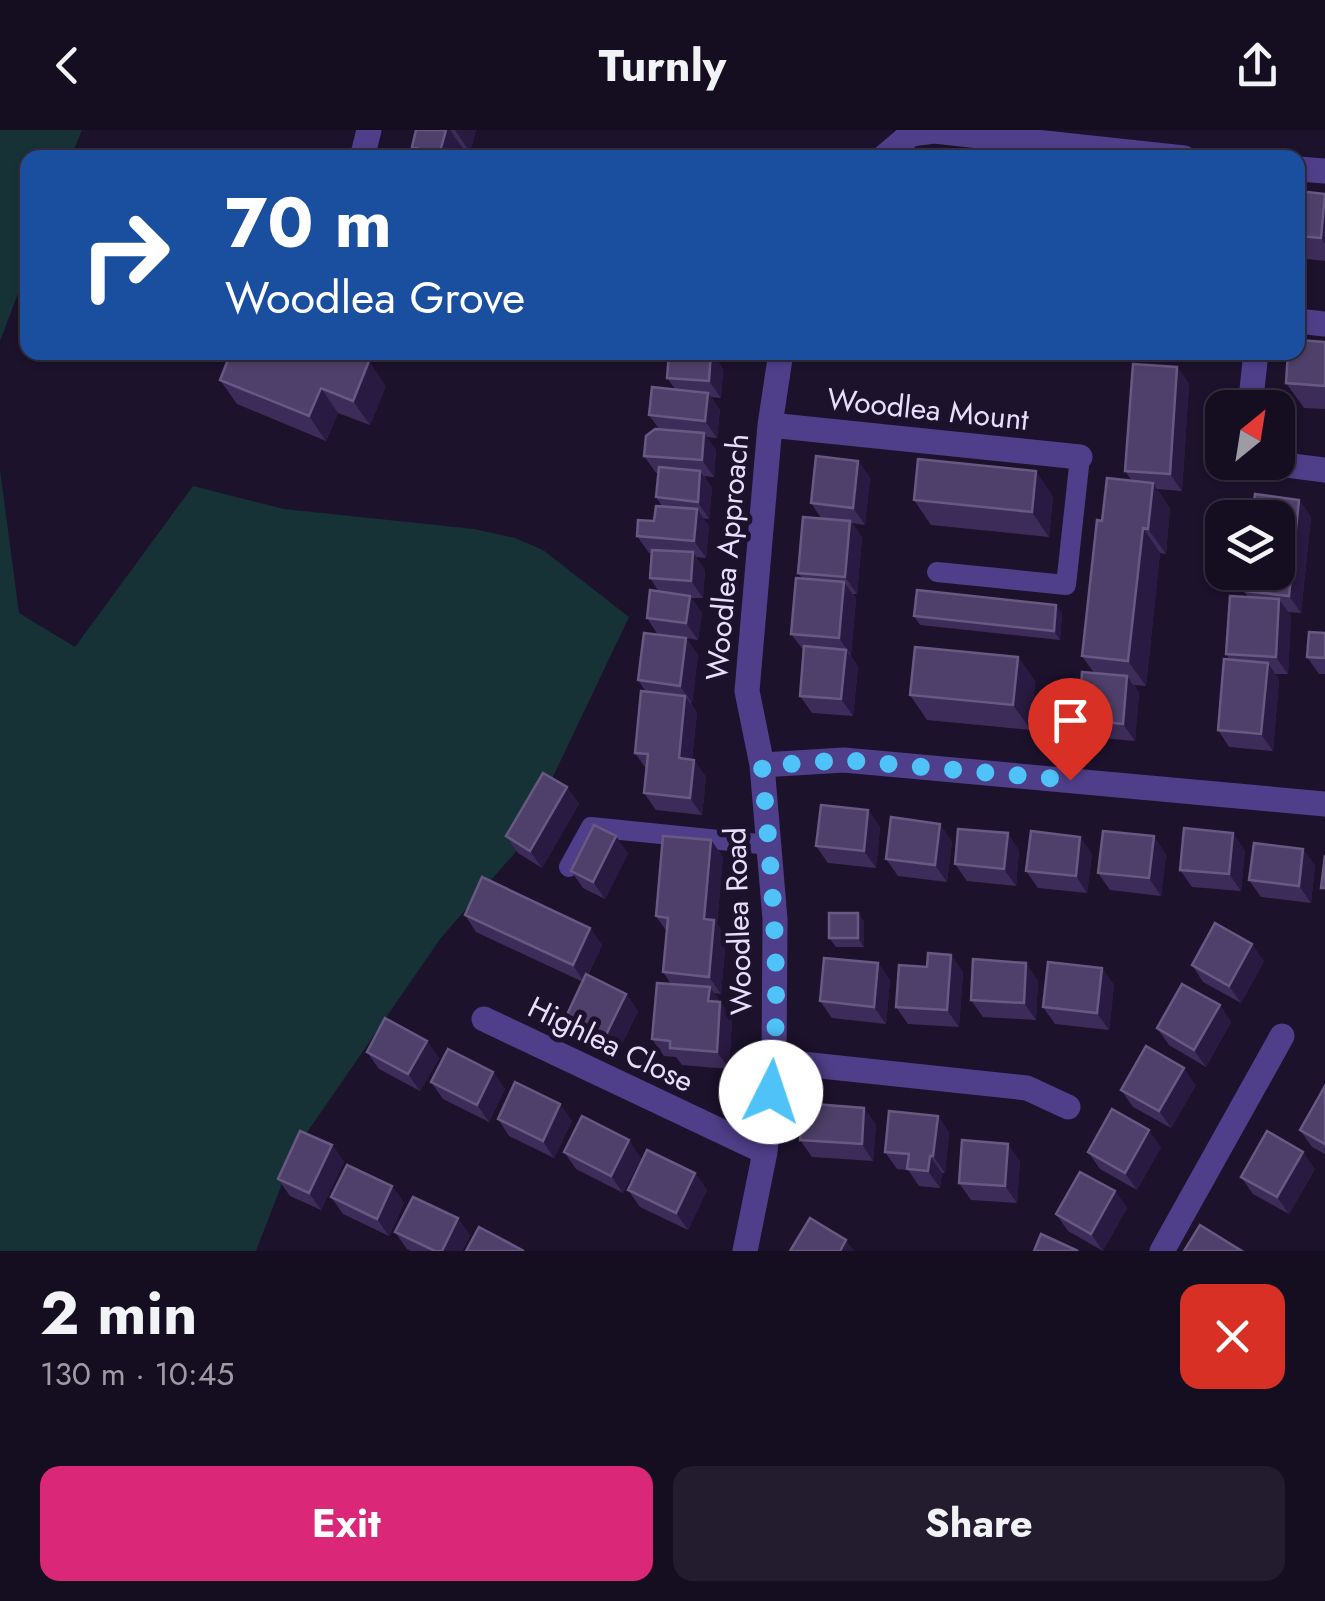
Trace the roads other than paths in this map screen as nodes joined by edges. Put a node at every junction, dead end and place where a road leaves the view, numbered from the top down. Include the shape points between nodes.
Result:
1 (892, 150) edge
2 (1110, 150) edge
3 (780, 360) edge
4 (1255, 360) edge
5 (1252, 390) edge
6 (770, 425) junction
7 (1080, 457) joint
8 (1295, 466) edge
9 (1325, 470) edge
10 (938, 572) dead end
11 (762, 766) junction
12 (1325, 804) edge
13 (768, 845) junction
14 (569, 867) edge
15 (484, 1019) dead end
16 (1282, 1036) dead end
17 (774, 1062) junction
18 (1068, 1108) dead end
19 (765, 1152) junction
20 (745, 1251) edge
21 (1162, 1251) edge

1 - 2 street via 911,134 934,131
3 - 6 street, Woodlea Approach
4 - 5 street
6 - 7 street, Woodlea Mount
6 - 11 street, Woodlea Approach via 747,690
7 - 10 lane via 1066,585
8 - 9 street
11 - 12 street via 844,760
11 - 13 street, Woodlea Road
13 - 14 lane via 591,827
13 - 17 street, Woodlea Road
15 - 19 street, Highlea Close
16 - 21 street
17 - 18 street via 1027,1088
17 - 19 street, Woodlea Road
19 - 20 street, Woodlea Road

